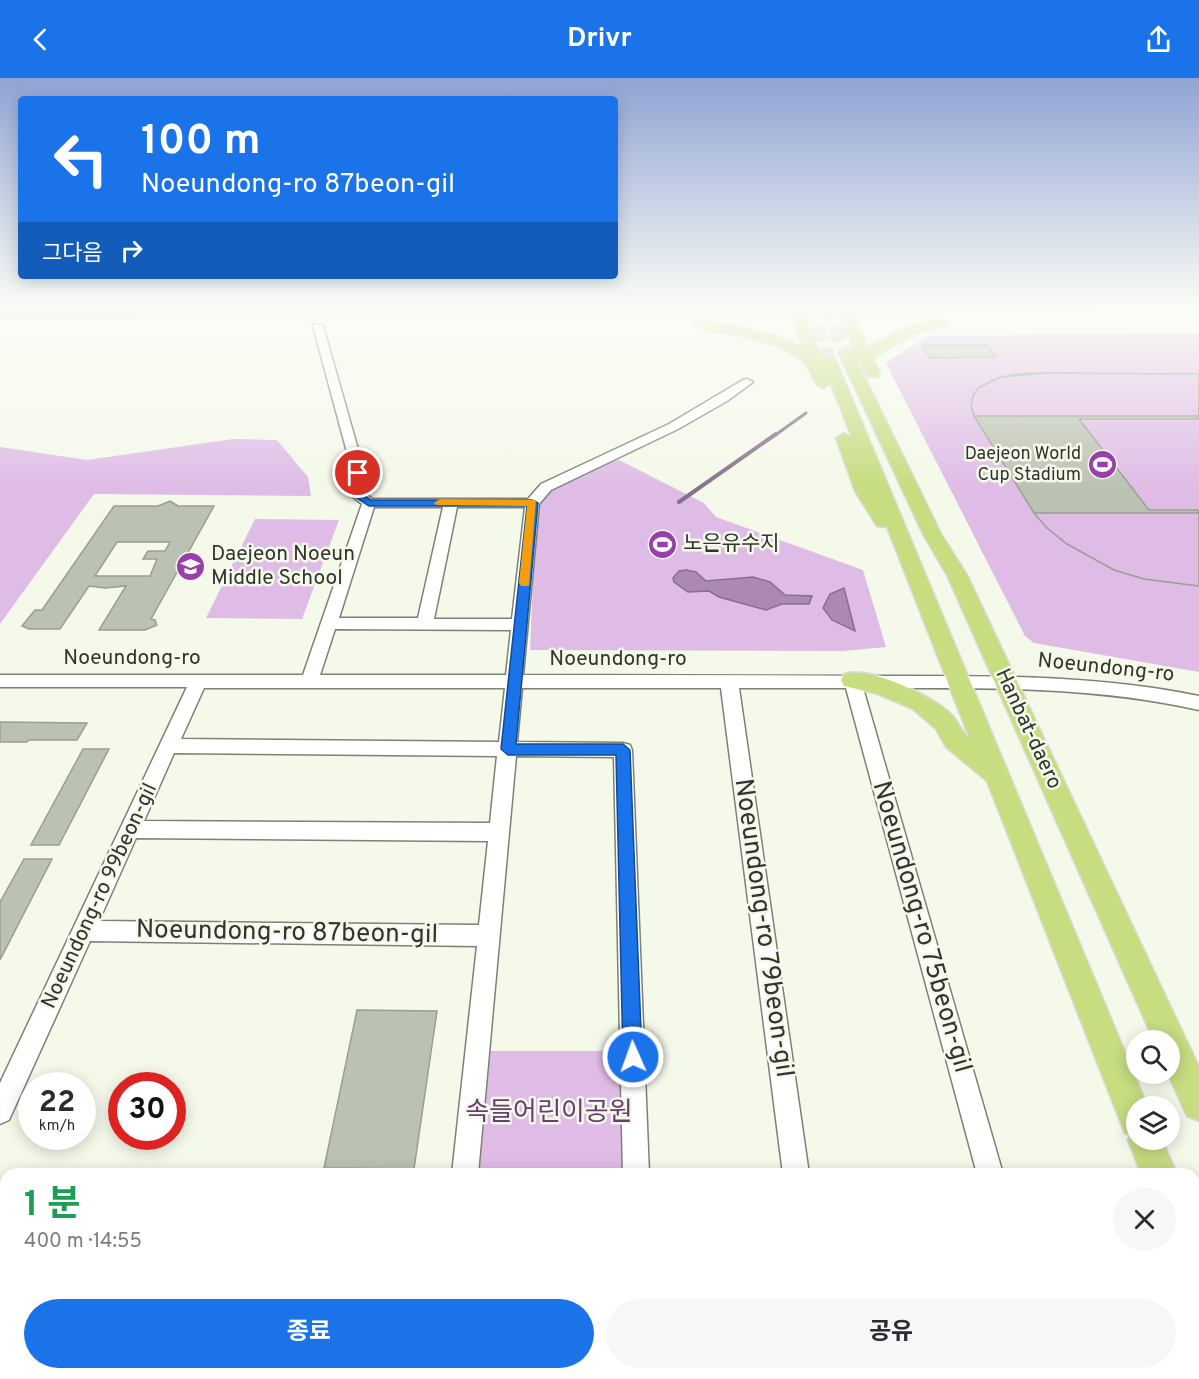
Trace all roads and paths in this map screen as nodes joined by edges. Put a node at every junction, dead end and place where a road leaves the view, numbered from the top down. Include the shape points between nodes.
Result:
1 (329, 367) edge
2 (822, 367) tunnel mouth
3 (860, 367) tunnel mouth
4 (747, 382) dead end
5 (451, 502) junction
6 (369, 503) junction
7 (532, 503) junction
8 (330, 622) junction
9 (425, 624) junction
10 (520, 624) junction
11 (199, 680) junction
12 (310, 680) junction
13 (852, 680) junction
14 (0, 681) edge
15 (729, 681) junction
16 (515, 682) junction
17 (960, 682) junction
18 (1007, 682) junction
19 (1199, 703) edge
20 (169, 746) junction
21 (508, 749) junction
22 (997, 776) junction
23 (131, 829) junction
24 (500, 832) junction
25 (83, 931) junction
26 (490, 936) junction
27 (1127, 1096) edge
28 (1199, 1104) edge
29 (0, 1111) edge
30 (1149, 1150) edge
31 (466, 1168) edge
32 (636, 1168) edge
33 (795, 1168) edge
34 (988, 1168) edge
35 (1157, 1168) edge

1 - 6 street via 357,467 359,496
2 - 17 main road, Hanbat-daero via 914,567
3 - 18 main road, Hanbat-daero via 932,534 957,575
4 - 7 street via 689,421 546,487
5 - 6 street
5 - 7 street
5 - 9 street
6 - 8 street
7 - 10 street
8 - 9 street
8 - 12 street
9 - 10 street
10 - 16 street
11 - 12 street, Noeundong-ro
11 - 14 street, Noeundong-ro
11 - 20 street, Noeundong-ro 99beon-gil
12 - 16 street, Noeundong-ro
13 - 15 street, Noeundong-ro
13 - 17 street, Noeundong-ro
13 - 22 main road via 883,687 921,703 944,722 955,740
13 - 34 street, Noeundong-ro 75beon-gil
15 - 16 street, Noeundong-ro
15 - 33 street, Noeundong-ro 79beon-gil
16 - 21 street
17 - 18 street, Noeundong-ro
17 - 22 main road, Hanbat-daero
18 - 19 street, Noeundong-ro via 1084,687
18 - 28 main road, Hanbat-daero
20 - 21 street
20 - 23 street, Noeundong-ro 99beon-gil
21 - 24 street
21 - 32 street via 623,750
22 - 27 main road, Hanbat-daero
23 - 24 street
23 - 25 street, Noeundong-ro 99beon-gil
24 - 26 street
25 - 26 street, Noeundong-ro 87beon-gil
25 - 29 street, Noeundong-ro 99beon-gil
26 - 31 street
30 - 35 main road

